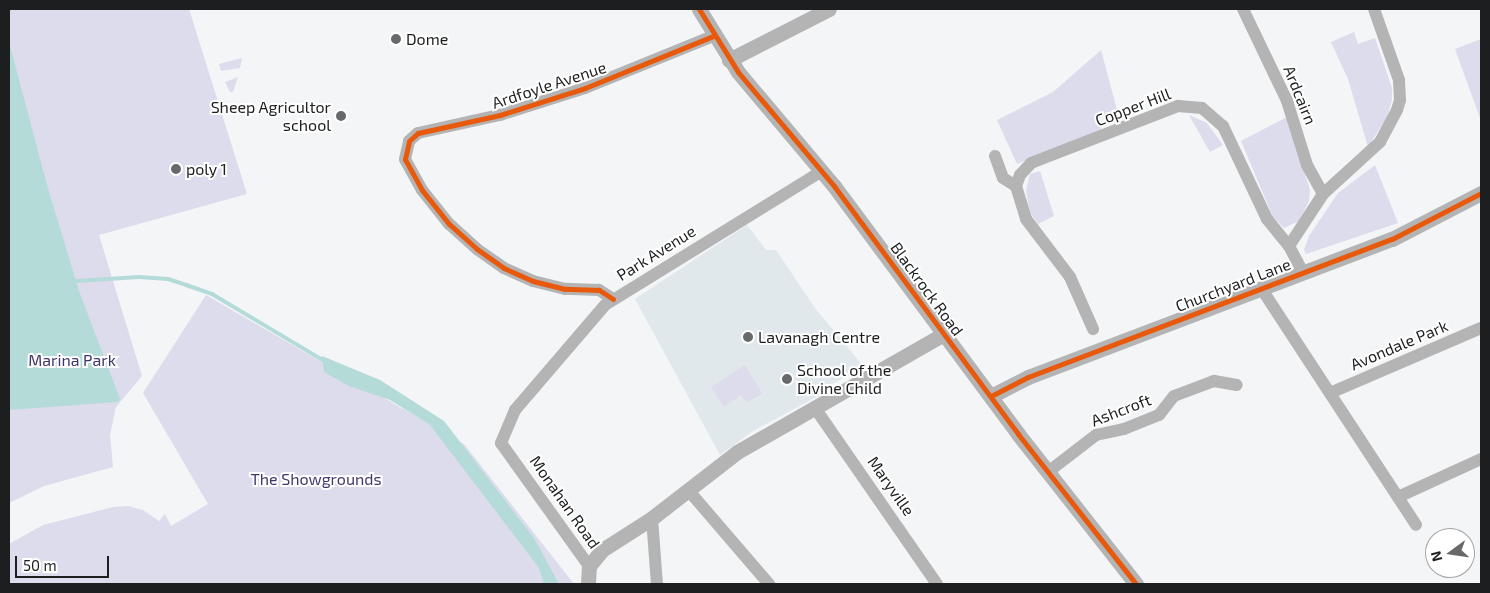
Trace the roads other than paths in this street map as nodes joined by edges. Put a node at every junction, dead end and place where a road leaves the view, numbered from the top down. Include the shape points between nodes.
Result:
1 (699, 9) edge
2 (829, 9) edge
3 (1243, 9) edge
4 (1374, 9) edge
5 (714, 36) junction
6 (729, 60) junction
7 (995, 156) dead end
8 (822, 171) junction
9 (1016, 186) junction
10 (1481, 193) edge
11 (1323, 194) junction
12 (1289, 246) junction
13 (1303, 272) junction
14 (1262, 288) junction
15 (613, 299) junction
16 (1481, 328) edge
17 (1093, 329) dead end
18 (944, 334) junction
19 (1237, 385) dead end
20 (1330, 393) junction
21 (991, 396) junction
22 (815, 408) junction
23 (501, 443) joint
24 (1481, 459) edge
25 (1048, 472) junction
26 (689, 491) junction
27 (1398, 496) junction
28 (652, 518) junction
29 (1416, 525) dead end
30 (589, 566) junction
31 (588, 584) edge
32 (657, 584) edge
33 (769, 584) edge
34 (937, 584) edge
35 (1136, 584) edge

1 - 5 street, Blackrock Road
2 - 6 street
3 - 11 street, Ardcairn via 1287,101 1307,166
4 - 11 street via 1397,73 1400,100 1376,148
5 - 6 street, Blackrock Road
5 - 15 street, Ardfoyle Avenue via 548,101 418,133 409,141 405,159 428,199 444,220 500,266 548,286 600,290
6 - 8 street, Blackrock Road
7 - 9 street via 1003,178
8 - 15 street, Park Avenue
8 - 18 street, Blackrock Road
9 - 12 street, Copper Hill via 1020,175 1031,163 1174,107 1196,106 1215,116 1223,126 1267,220
9 - 17 street via 1023,213 1070,277
10 - 13 street, Churchyard Lane via 1408,232
11 - 12 street
12 - 13 street, Copper Hill
13 - 14 street, Churchyard Lane
14 - 20 street
14 - 21 street, Churchyard Lane via 1028,377
15 - 23 street, Park Avenue via 515,410
16 - 20 street, Avondale Park
18 - 21 street, Blackrock Road
18 - 22 street
19 - 25 street, Ashcroft via 1214,381 1174,396 1159,415 1124,429 1096,435
20 - 27 street
21 - 25 street, Blackrock Road
22 - 26 street via 737,452
22 - 34 street, Maryville
23 - 30 street, Monahan Road
24 - 27 street
25 - 35 street, Blackrock Road
26 - 28 street
26 - 33 street
27 - 29 street
28 - 30 street via 602,550
28 - 32 street
30 - 31 street, Monahan Road

